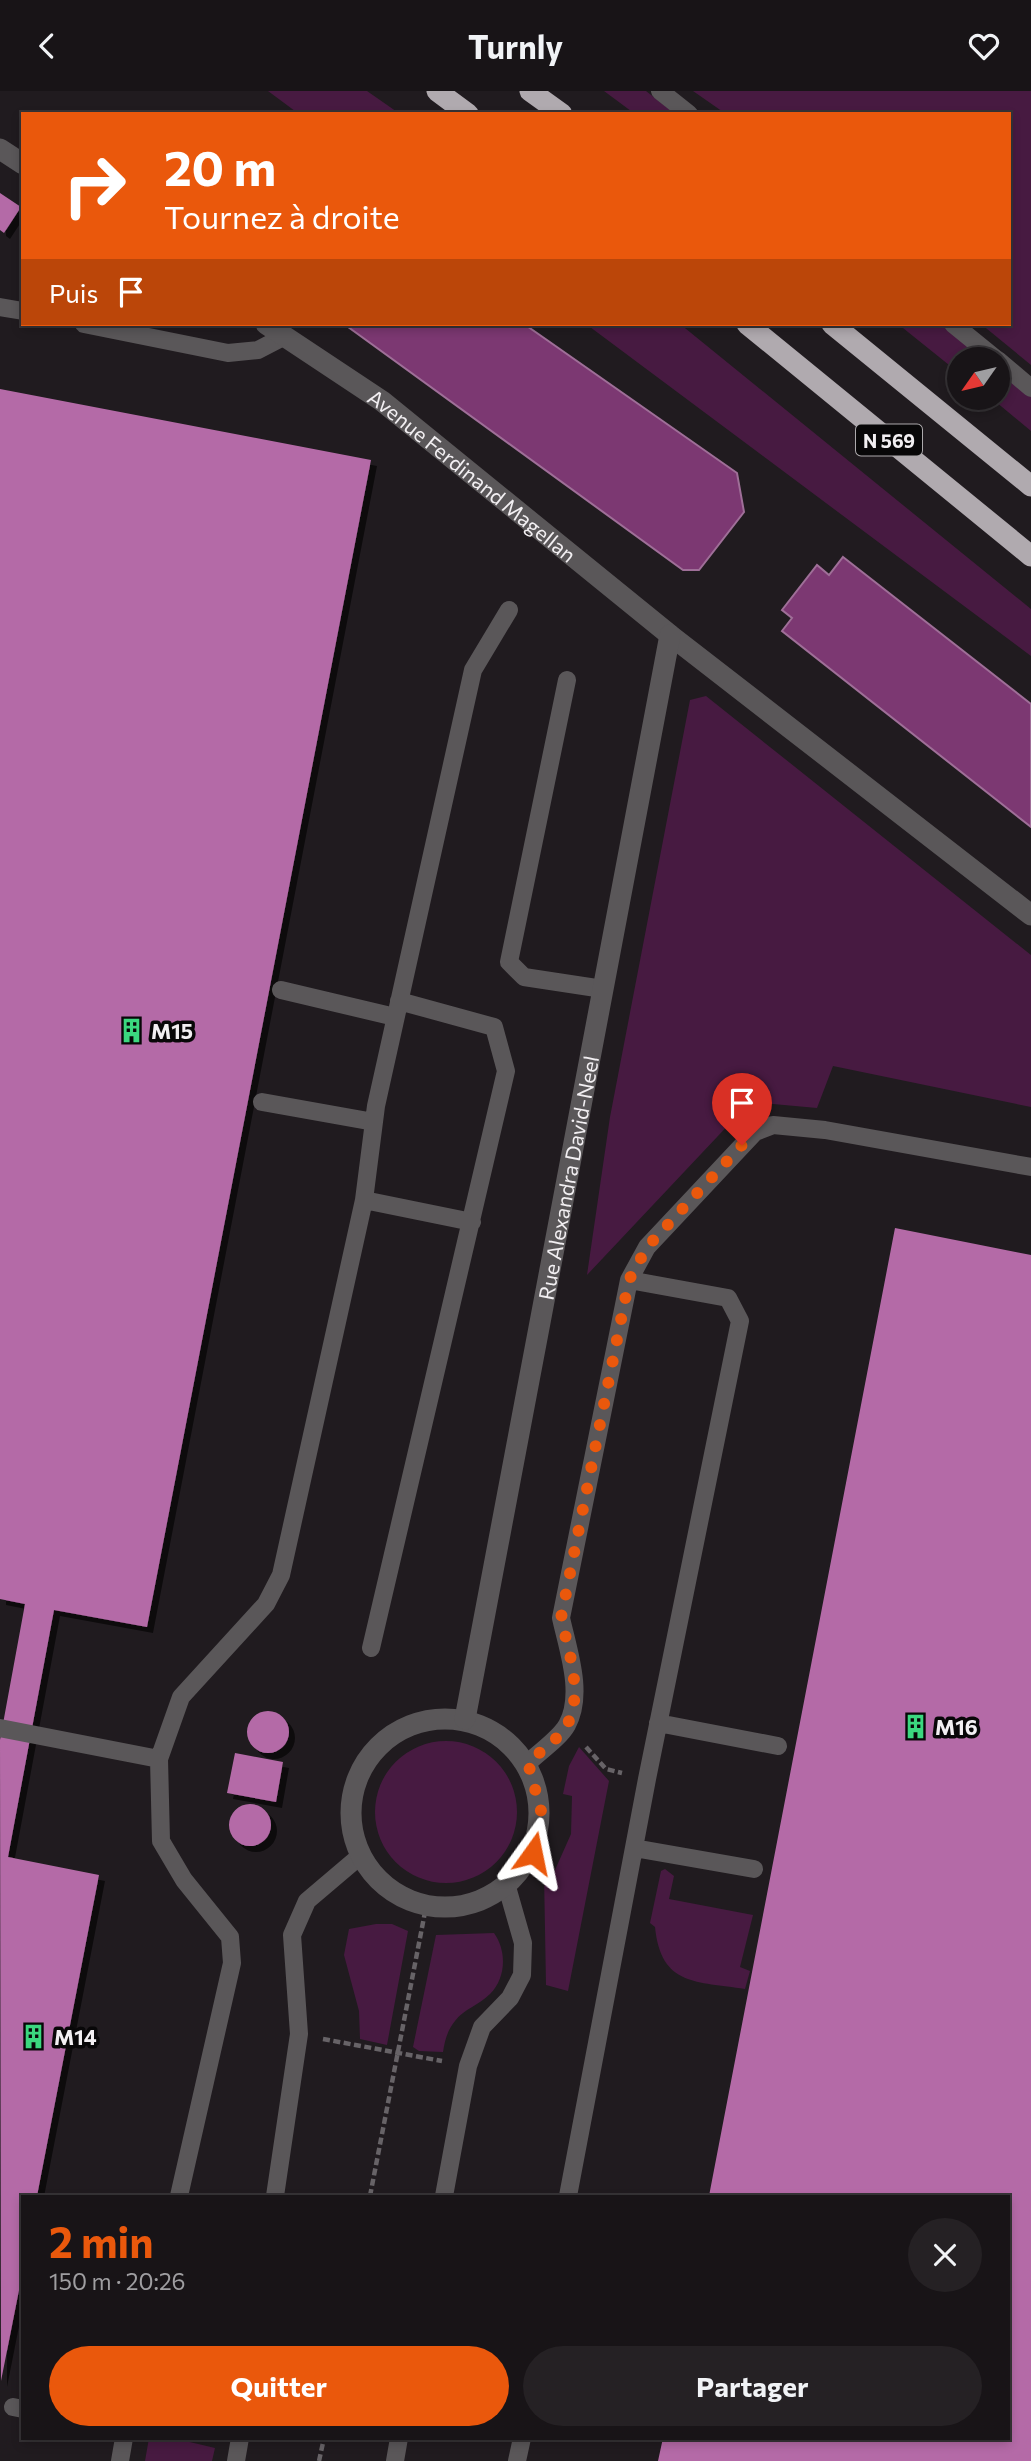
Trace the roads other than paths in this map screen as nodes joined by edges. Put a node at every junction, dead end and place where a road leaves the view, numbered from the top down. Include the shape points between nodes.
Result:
1 (437, 91) edge
2 (530, 91) edge
3 (660, 91) edge
4 (465, 112) edge
5 (559, 112) edge
6 (686, 112) edge
7 (0, 149) edge
8 (21, 163) edge
9 (0, 307) edge
10 (21, 311) edge
11 (94, 326) edge
12 (269, 326) edge
13 (749, 326) edge
14 (834, 326) edge
15 (955, 326) edge
16 (285, 336) junction
17 (981, 347) edge
18 (1010, 371) edge
19 (1031, 388) edge
20 (1031, 486) edge
21 (1031, 556) edge
22 (509, 610) dead end
23 (670, 635) junction
24 (567, 680) dead end
25 (1031, 915) edge
26 (603, 989) junction
27 (281, 990) dead end
28 (397, 1009) junction
29 (262, 1103) dead end
30 (374, 1122) junction
31 (1031, 1167) edge
32 (364, 1200) junction
33 (472, 1221) junction
34 (629, 1280) junction
35 (370, 1648) dead end
36 (465, 1719) junction
37 (659, 1723) junction
38 (0, 1728) edge
39 (778, 1746) dead end
40 (159, 1759) junction
41 (528, 1763) junction
42 (634, 1848) junction
43 (360, 1856) junction
44 (754, 1869) dead end
45 (507, 1887) junction
46 (179, 2195) edge
47 (275, 2195) edge
48 (444, 2195) edge
49 (568, 2195) edge
50 (124, 2440) edge
51 (240, 2440) edge
52 (399, 2440) edge
53 (522, 2440) edge
54 (120, 2461) edge
55 (236, 2461) edge
56 (395, 2461) edge
57 (517, 2461) edge

1 - 4 highway
2 - 5 highway
3 - 6 lane
7 - 8 street
9 - 10 lane
11 - 16 lane via 228,353 258,350
12 - 16 street, Avenue Ferdinand Magellan
13 - 21 highway, N 569
14 - 20 highway, N 569
15 - 17 lane
16 - 23 street, Avenue Ferdinand Magellan via 382,401
18 - 19 lane
22 - 28 lane via 473,670
23 - 25 street, Avenue Ferdinand Magellan
23 - 26 street, Rue Alexandra David-Neel
24 - 26 lane via 509,962 524,977
26 - 36 street, Rue Alexandra David-Neel
27 - 28 lane
28 - 30 lane
28 - 33 lane via 494,1027 506,1071
29 - 30 lane
30 - 32 lane
31 - 34 lane via 825,1130 772,1125 755,1132 710,1178 647,1247
32 - 33 lane
32 - 40 lane via 281,1575 266,1604 181,1697
33 - 35 lane
34 - 37 lane via 728,1298 740,1321
34 - 41 lane via 561,1618 575,1696 567,1725
36 - 41 street via 504,1737
36 - 43 street via 422,1720 379,1742 358,1773 349,1814
37 - 39 lane
37 - 42 lane
38 - 40 lane
40 - 46 lane via 161,1841 184,1879 230,1937 232,1963
41 - 45 street via 541,1811 533,1853
42 - 44 lane
42 - 49 lane
43 - 45 street via 387,1889 426,1907 468,1906
43 - 47 lane via 307,1901 292,1935 299,2034
45 - 48 lane via 523,1943 522,1975 510,1998 482,2028 468,2066
50 - 54 lane
51 - 55 lane
52 - 56 lane
53 - 57 lane

